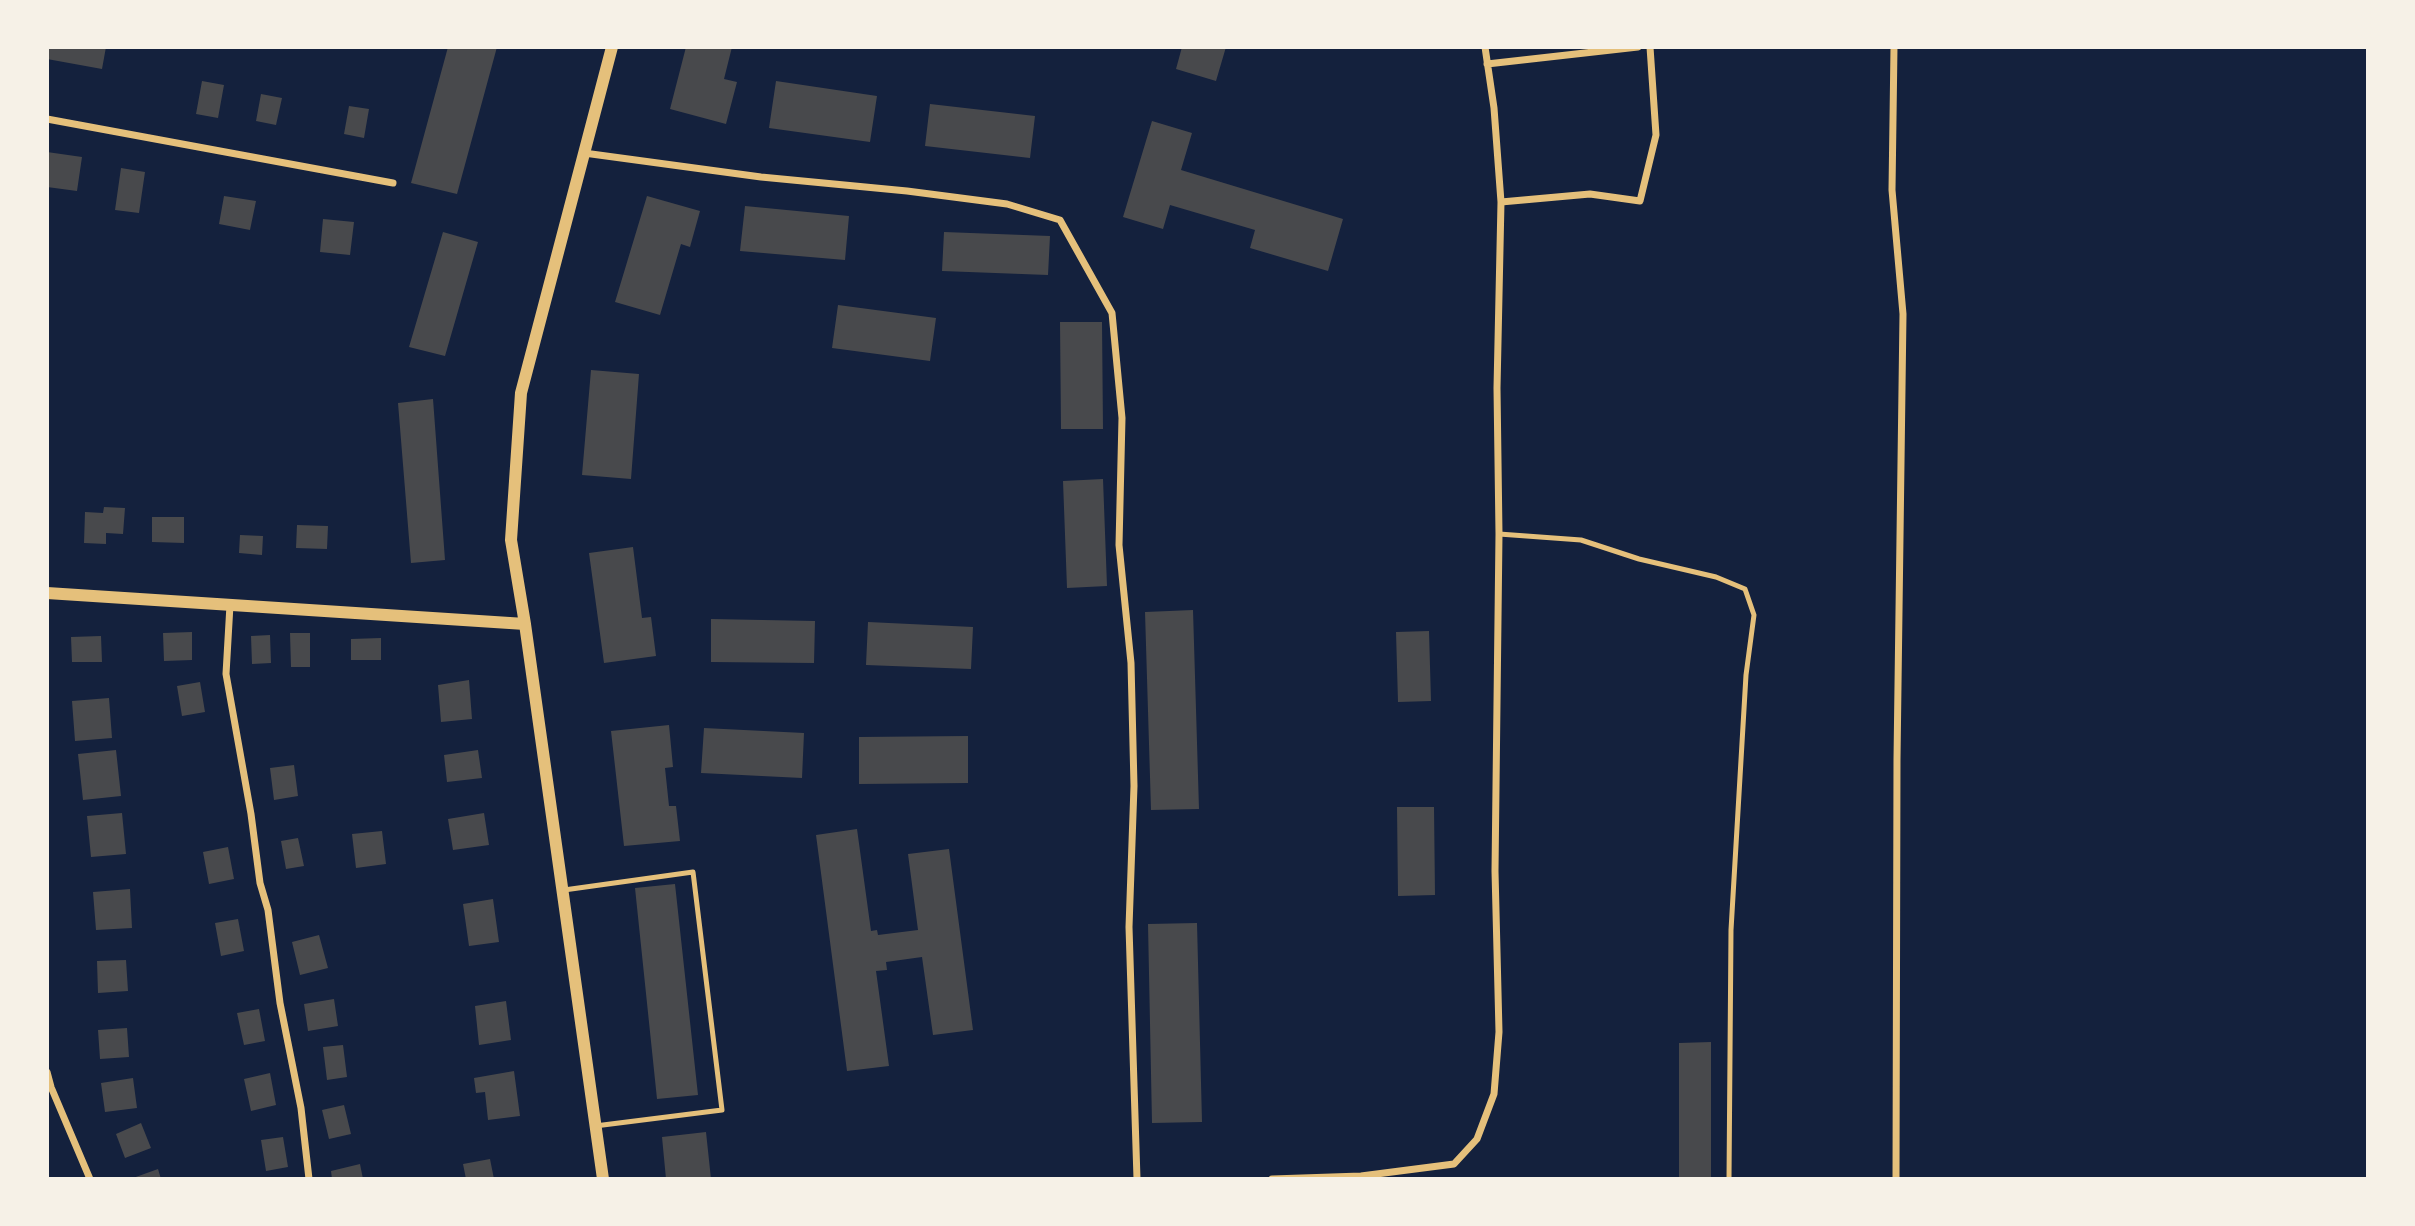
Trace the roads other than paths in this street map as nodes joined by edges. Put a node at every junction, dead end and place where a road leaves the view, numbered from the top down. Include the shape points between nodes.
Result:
1 (612, 47) edge
2 (1485, 47) edge
3 (1638, 47) edge
4 (1650, 47) edge
5 (1894, 47) edge
6 (1487, 64) junction
7 (47, 118) edge
8 (584, 153) junction
9 (393, 183) dead end
10 (1500, 202) junction
11 (1499, 534) junction
12 (47, 593) edge
13 (230, 605) junction
14 (525, 624) junction
15 (562, 890) junction
16 (47, 1072) edge
17 (595, 1126) junction
18 (90, 1179) edge
19 (309, 1179) edge
20 (603, 1179) edge
21 (1137, 1179) edge
22 (1272, 1179) edge
23 (1729, 1179) edge
24 (1896, 1179) edge

1 - 8 street
2 - 6 street
3 - 6 street
4 - 10 street via 1656,135 1640,201 1590,194
5 - 24 street via 1892,190 1903,314
6 - 10 street
7 - 9 street
8 - 14 street via 521,393 512,540
8 - 21 street via 1007,204 1060,220 1112,313 1122,418 1119,545 1131,663 1129,928
10 - 11 street
11 - 22 street via 1495,871 1499,1032 1494,1094 1477,1139 1454,1164 1361,1177
11 - 23 lane via 1581,540 1745,589 1754,615 1746,675 1731,930
12 - 13 street
13 - 14 street
13 - 19 street via 226,674 301,1108
14 - 15 street
15 - 17 street
15 - 17 lane via 693,872 722,1110
16 - 18 street
17 - 20 street

